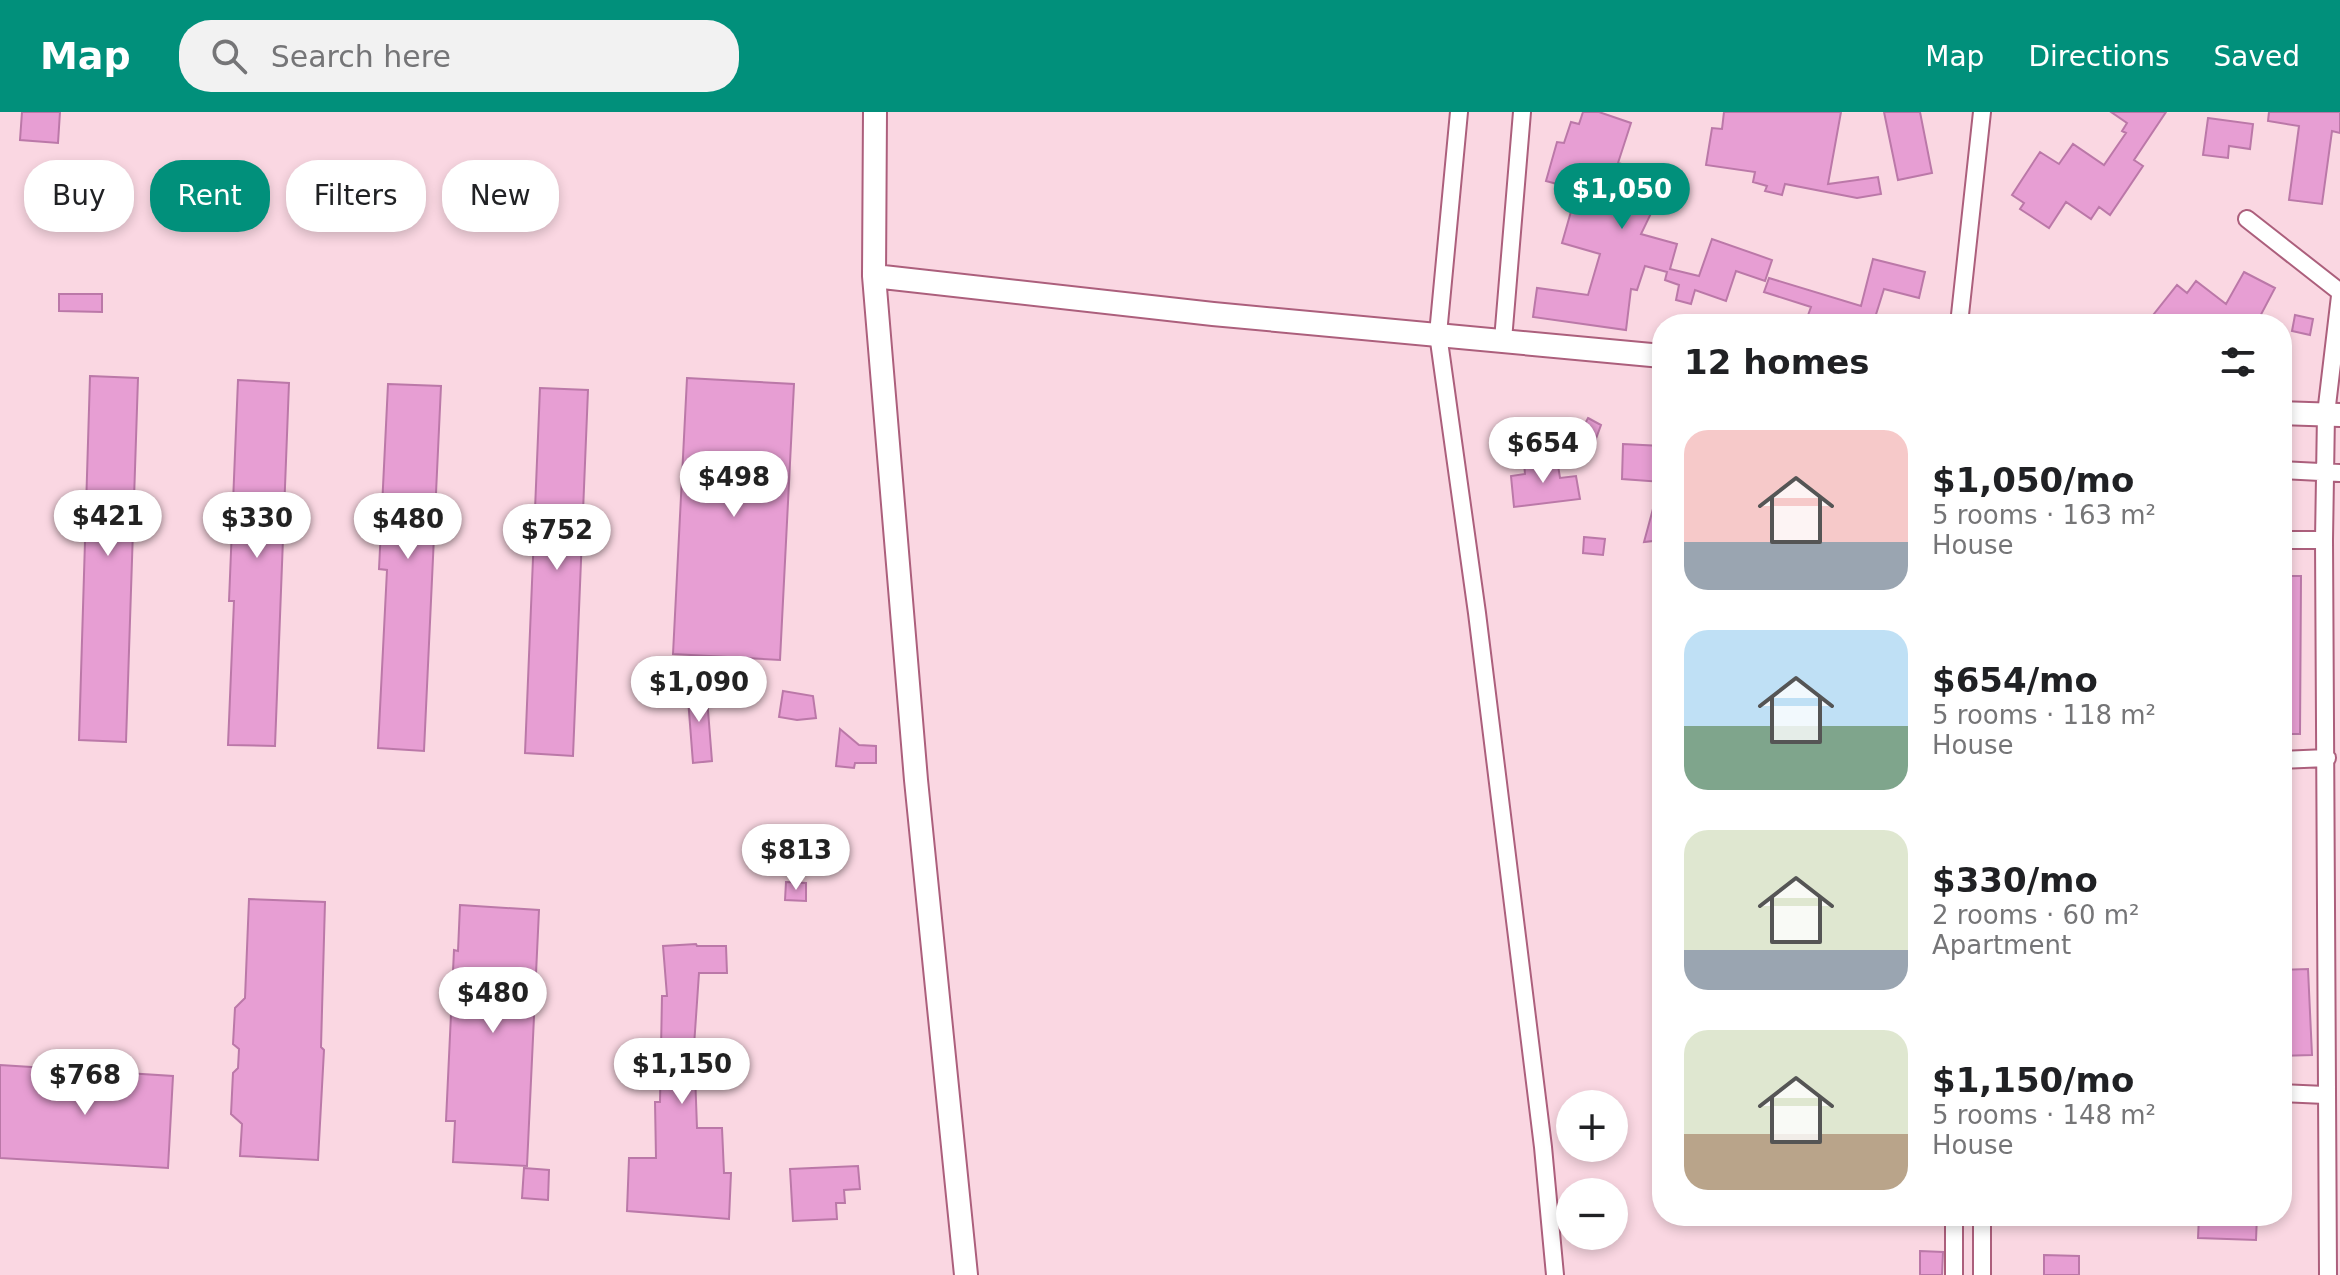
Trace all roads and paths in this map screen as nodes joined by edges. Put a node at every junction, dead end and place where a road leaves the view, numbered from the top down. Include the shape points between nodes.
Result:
1 (875, 112) edge
2 (1459, 112) edge
3 (1522, 112) edge
4 (1982, 112) edge
5 (2247, 219) dead end
6 (874, 276) junction
7 (2340, 294) edge
8 (1960, 314) edge
9 (1438, 334) junction
10 (1503, 340) junction
11 (1652, 355) edge
12 (2292, 413) edge
13 (2333, 414) edge
14 (2292, 471) edge
15 (2332, 473) edge
16 (2292, 540) edge
17 (2324, 540) junction
18 (2327, 758) junction
19 (2292, 760) edge
20 (2333, 780) edge
21 (2334, 956) edge
22 (2292, 1093) edge
23 (2325, 1095) junction
24 (1954, 1226) edge
25 (1982, 1226) edge
26 (966, 1275) edge
27 (1555, 1275) edge
28 (1954, 1275) edge
29 (1982, 1275) edge
30 (2328, 1275) edge

1 - 6 street
2 - 9 street
3 - 10 street
4 - 8 street
5 - 7 street
6 - 9 street
6 - 26 street via 916,780
7 - 13 street
9 - 10 street
9 - 27 street via 1477,613
10 - 11 street
12 - 13 street
13 - 15 street
14 - 15 street
15 - 17 street
16 - 17 street
17 - 18 street
18 - 19 street
18 - 20 street
20 - 21 street
21 - 23 street
22 - 23 street
23 - 30 street
24 - 28 street
25 - 29 street

